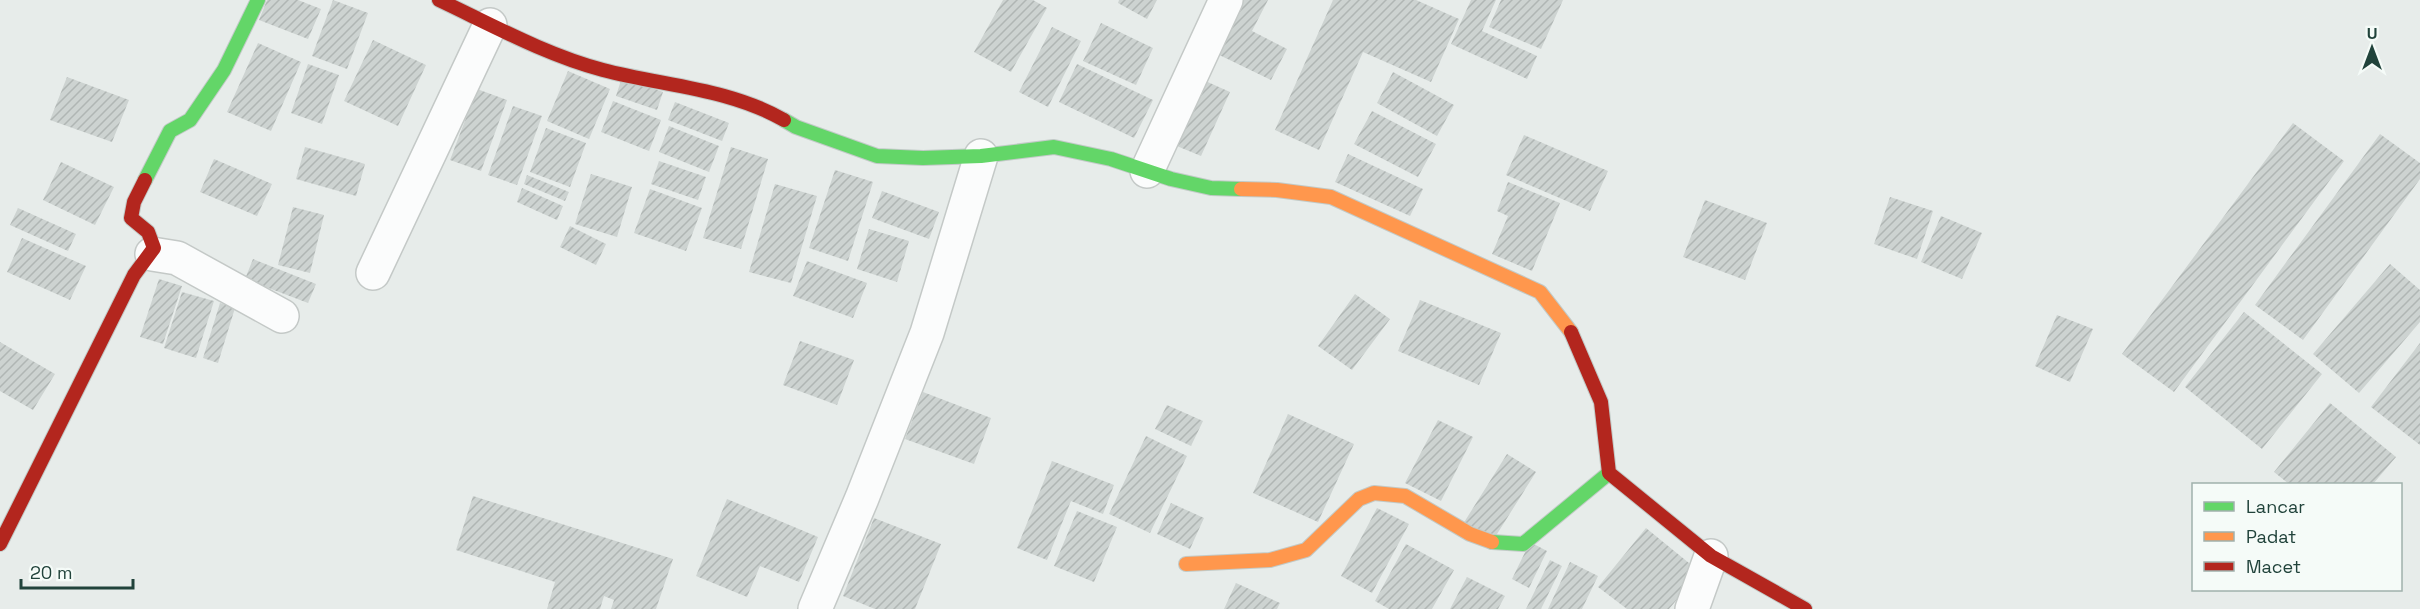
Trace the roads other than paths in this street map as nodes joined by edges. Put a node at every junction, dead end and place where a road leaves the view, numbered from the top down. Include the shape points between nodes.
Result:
1 (258, 0) edge
2 (439, 0) edge
3 (1226, 0) edge
4 (490, 25) junction
5 (981, 156) junction
6 (1147, 171) junction
7 (152, 254) junction
8 (373, 273) dead end
9 (282, 316) dead end
10 (1609, 474) junction
11 (0, 544) edge
12 (1711, 556) junction
13 (1186, 564) dead end
14 (815, 609) edge
15 (1692, 609) edge
16 (1805, 609) edge

1 - 7 street via 224,70 190,120 170,131 134,201 130,218 148,232
2 - 4 street
3 - 6 street
4 - 5 street via 603,70 715,92 877,156
4 - 8 street
5 - 6 street via 1054,147
5 - 14 street via 927,333
6 - 10 street via 1211,188 1331,196 1540,292 1575,337 1601,402
7 - 9 street via 177,258
7 - 11 street via 134,275
10 - 12 street
10 - 13 street via 1523,544 1497,544 1470,534 1405,496 1374,493 1359,499 1306,550 1270,560
12 - 15 street
12 - 16 street

